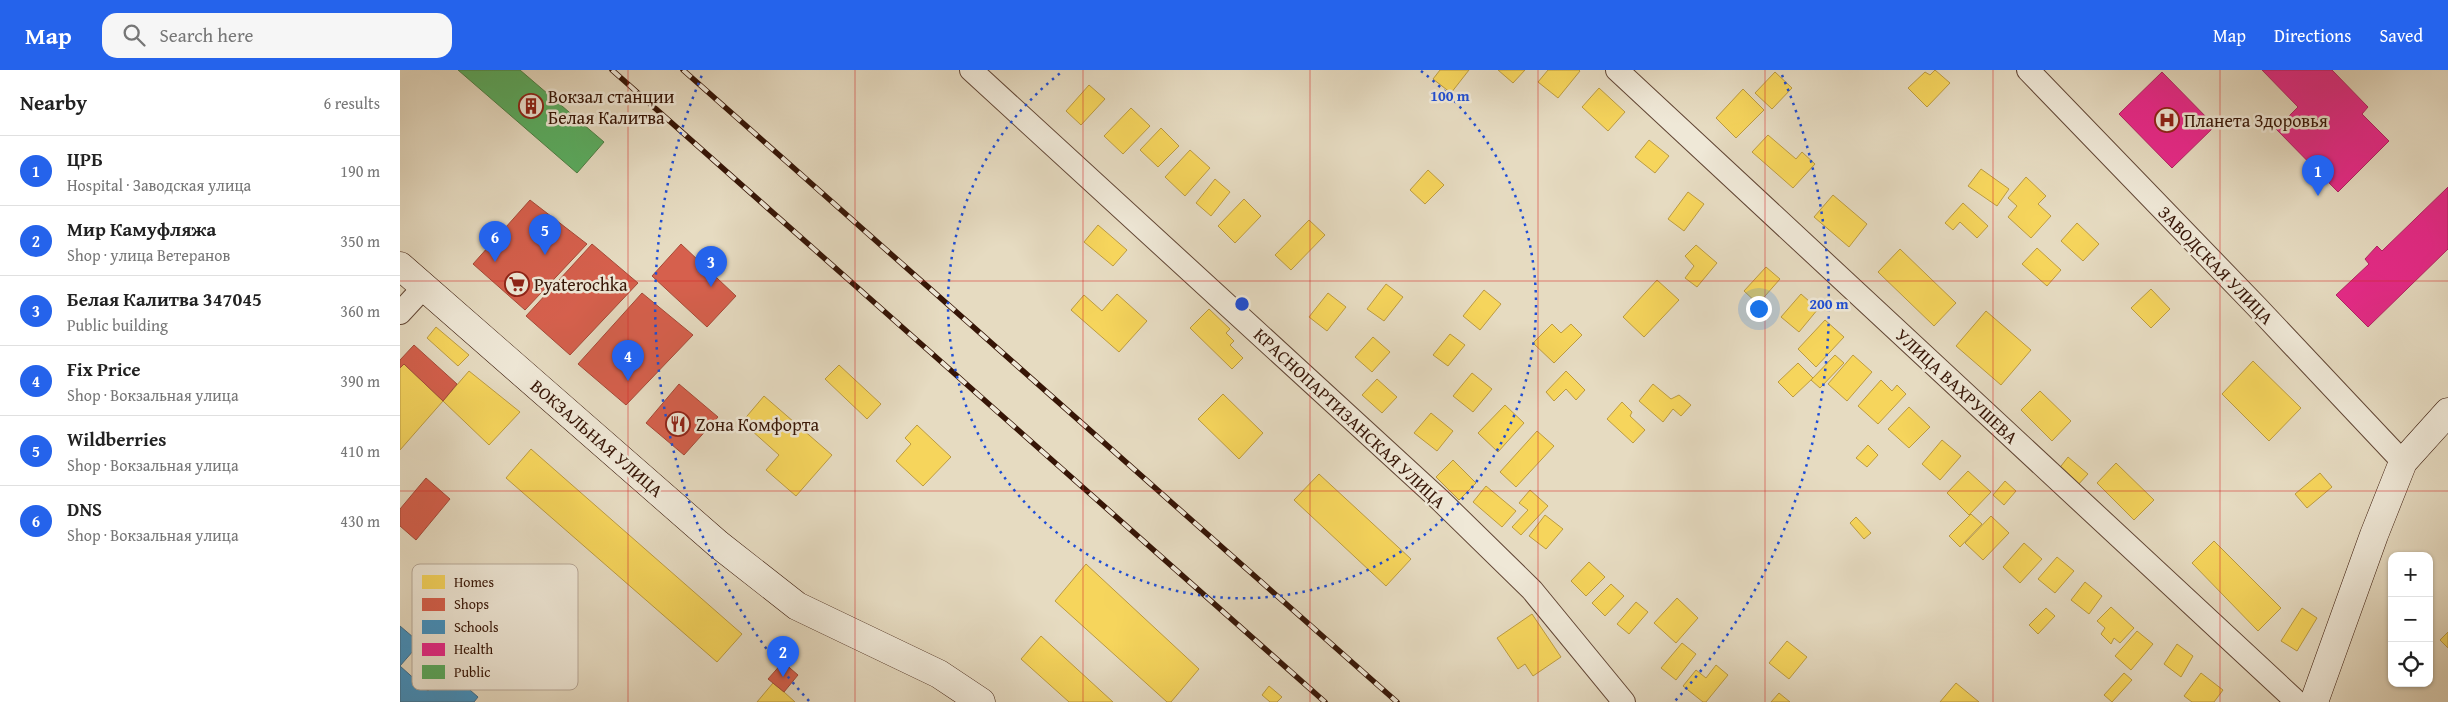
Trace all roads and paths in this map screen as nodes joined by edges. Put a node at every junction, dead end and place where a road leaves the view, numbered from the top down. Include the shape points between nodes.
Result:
1 (971, 70) edge
2 (1617, 70) edge
3 (2028, 70) edge
4 (400, 266) edge
5 (424, 287) junction
6 (400, 313) edge
7 (2448, 412) edge
8 (2403, 462) junction
9 (981, 702) edge
10 (1624, 702) edge
11 (2298, 702) edge
12 (2314, 702) edge

1 - 10 street, КРАСНОПАРТИЗАНСКАЯ УЛИЦА via 1454,514 1532,590
2 - 11 street, УЛИЦА ВАХРУШЕВА
3 - 8 street, ЗАВОДСКАЯ УЛИЦА
4 - 5 main road, ВОКЗАЛЬНАЯ УЛИЦА
5 - 6 street
5 - 9 main road, ВОКЗАЛЬНАЯ УЛИЦА via 718,544 797,606 939,674
7 - 8 main road
8 - 12 main road

